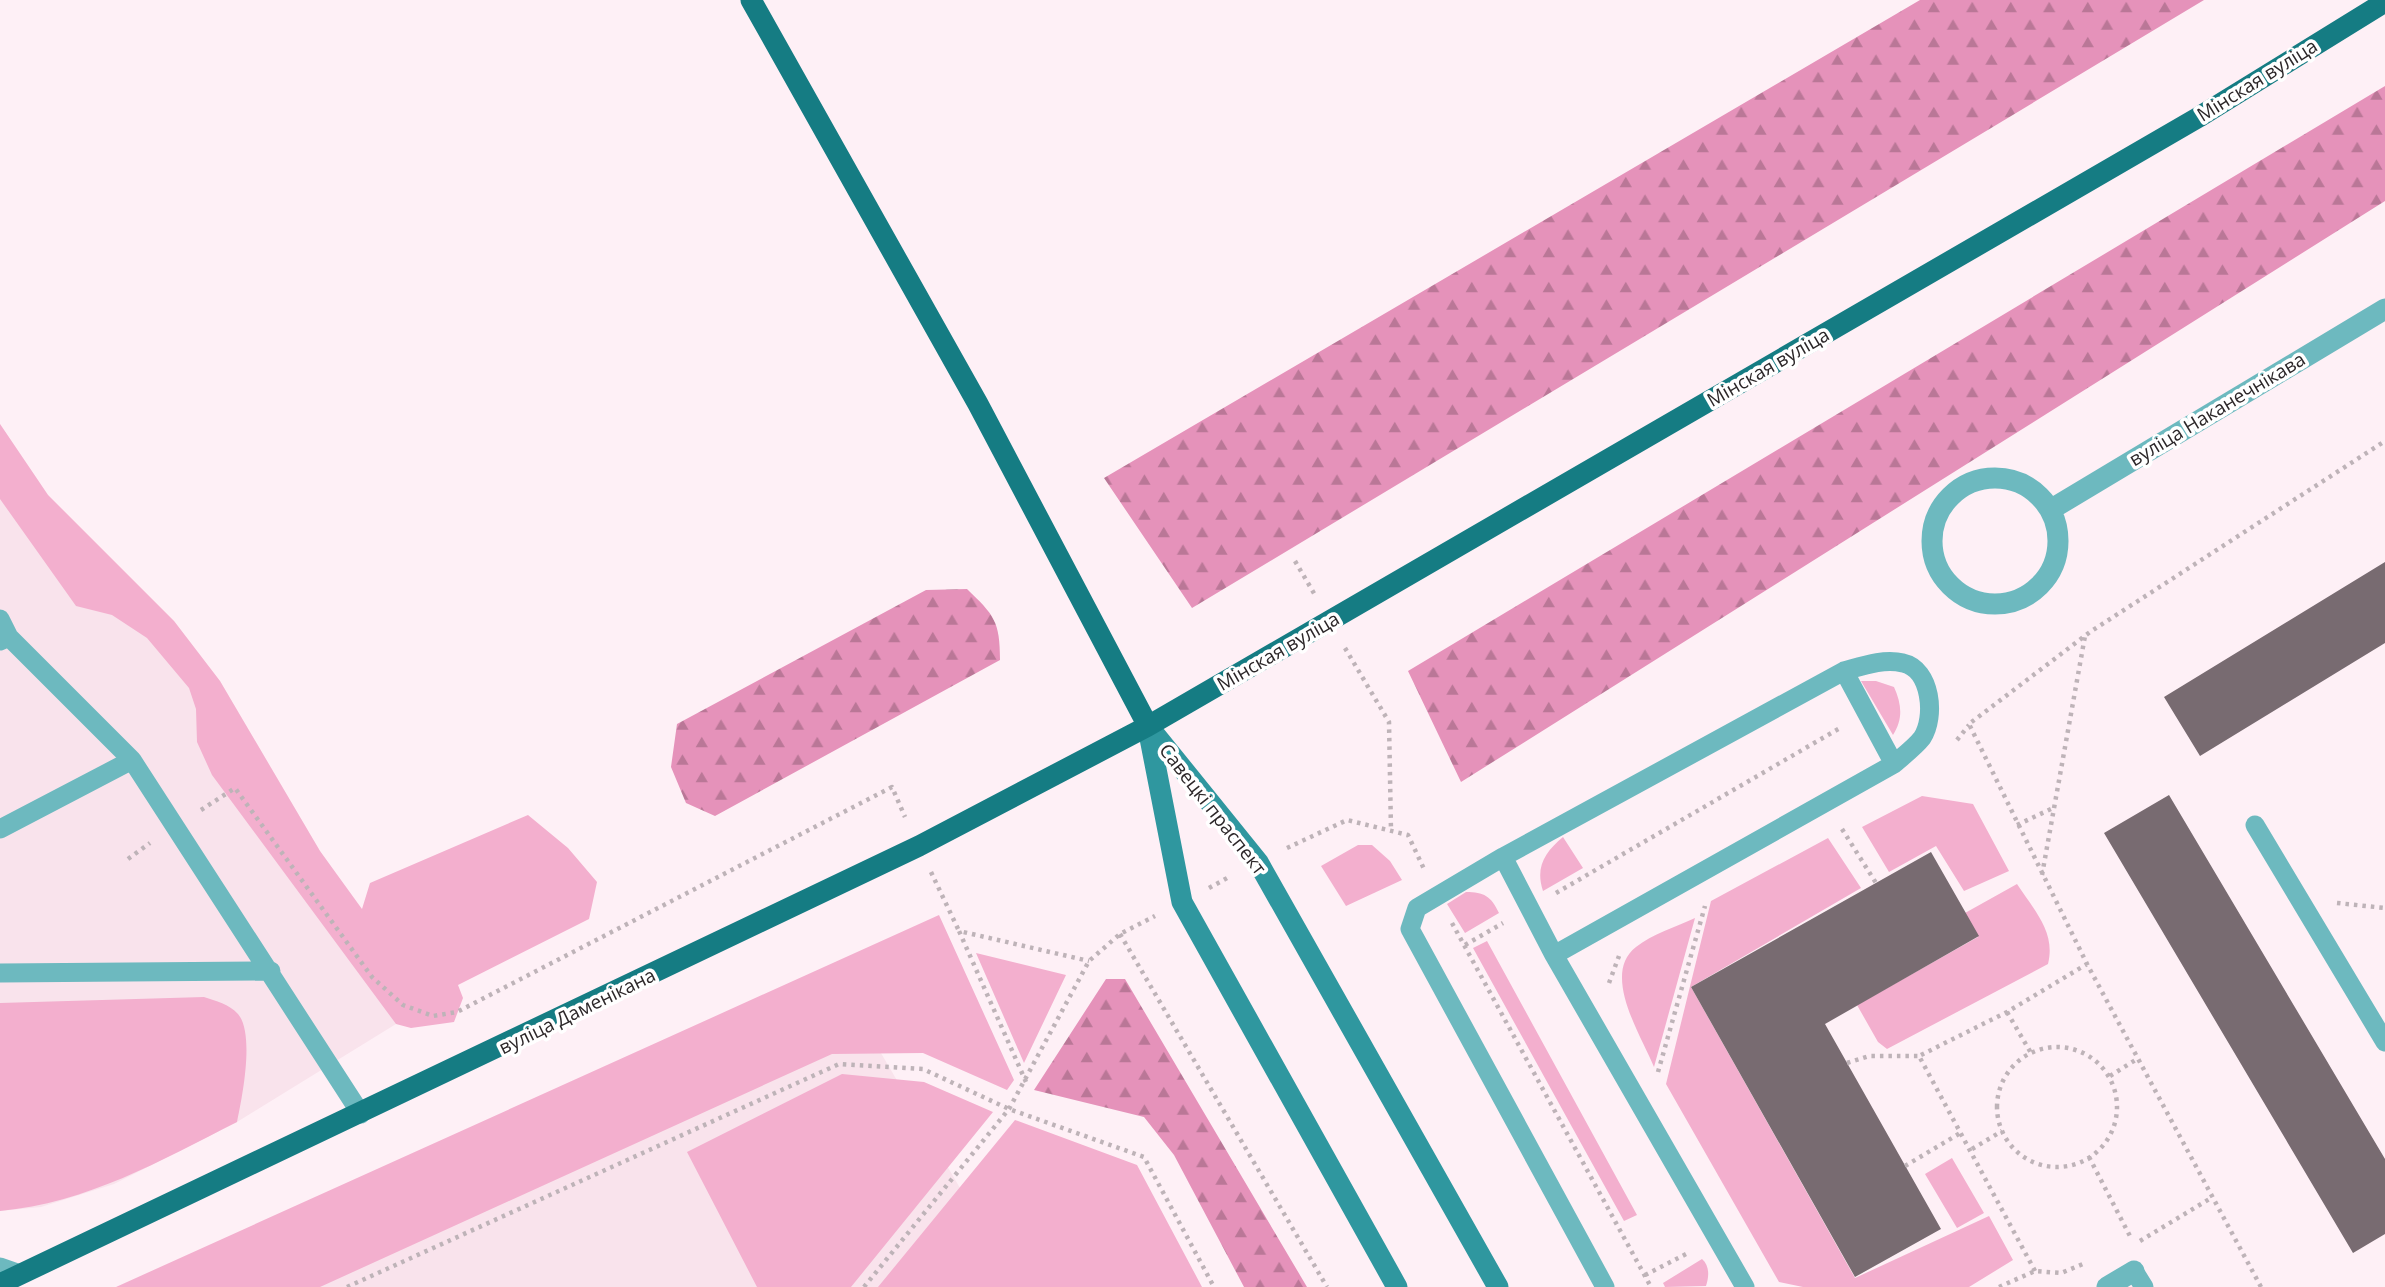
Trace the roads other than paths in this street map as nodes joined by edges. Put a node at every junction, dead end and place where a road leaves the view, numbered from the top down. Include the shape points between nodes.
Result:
1 (751, 0) edge
2 (2385, 2) edge
3 (2385, 309) edge
4 (2050, 510) junction
5 (0, 619) edge
6 (5, 639) edge
7 (1844, 671) junction
8 (1148, 726) junction
9 (132, 760) junction
10 (1894, 764) junction
11 (2255, 825) dead end
12 (0, 829) edge
13 (1503, 857) junction
14 (1554, 955) junction
15 (271, 971) junction
16 (0, 973) edge
17 (2385, 1042) edge
18 (361, 1114) junction
19 (10, 1270) edge
20 (2139, 1279) edge
21 (0, 1284) edge
22 (1397, 1287) edge
23 (1498, 1287) edge
24 (1605, 1287) edge
25 (1745, 1287) edge
26 (2107, 1287) edge

1 - 8 main road via 978,404
2 - 8 main road, Мінская вуліца via 2199,117
3 - 4 street, вуліца Наканечнікава
4 - 4 street via 2021,484 1982,479 1963,487 1948,499 1931,535 1940,573 1968,599 2007,604 2026,596 2041,584 2055,558 2057,528
5 - 6 lane
6 - 9 lane
7 - 10 lane
7 - 10 lane via 1874,663 1904,663 1919,672 1930,713 1923,737
7 - 13 lane
8 - 18 main road, вуліца Даменікана via 919,846
8 - 22 main road, Савецкі праспект via 1182,902
8 - 23 main road, Савецкі праспект via 1258,862
9 - 12 lane
9 - 15 lane
10 - 14 lane
11 - 17 lane
13 - 14 lane
13 - 24 lane via 1417,908 1410,929
14 - 25 lane
15 - 16 lane
15 - 18 lane
18 - 19 main road, вуліца Даменікана
19 - 21 main road, вуліца Даменікана
20 - 26 street

